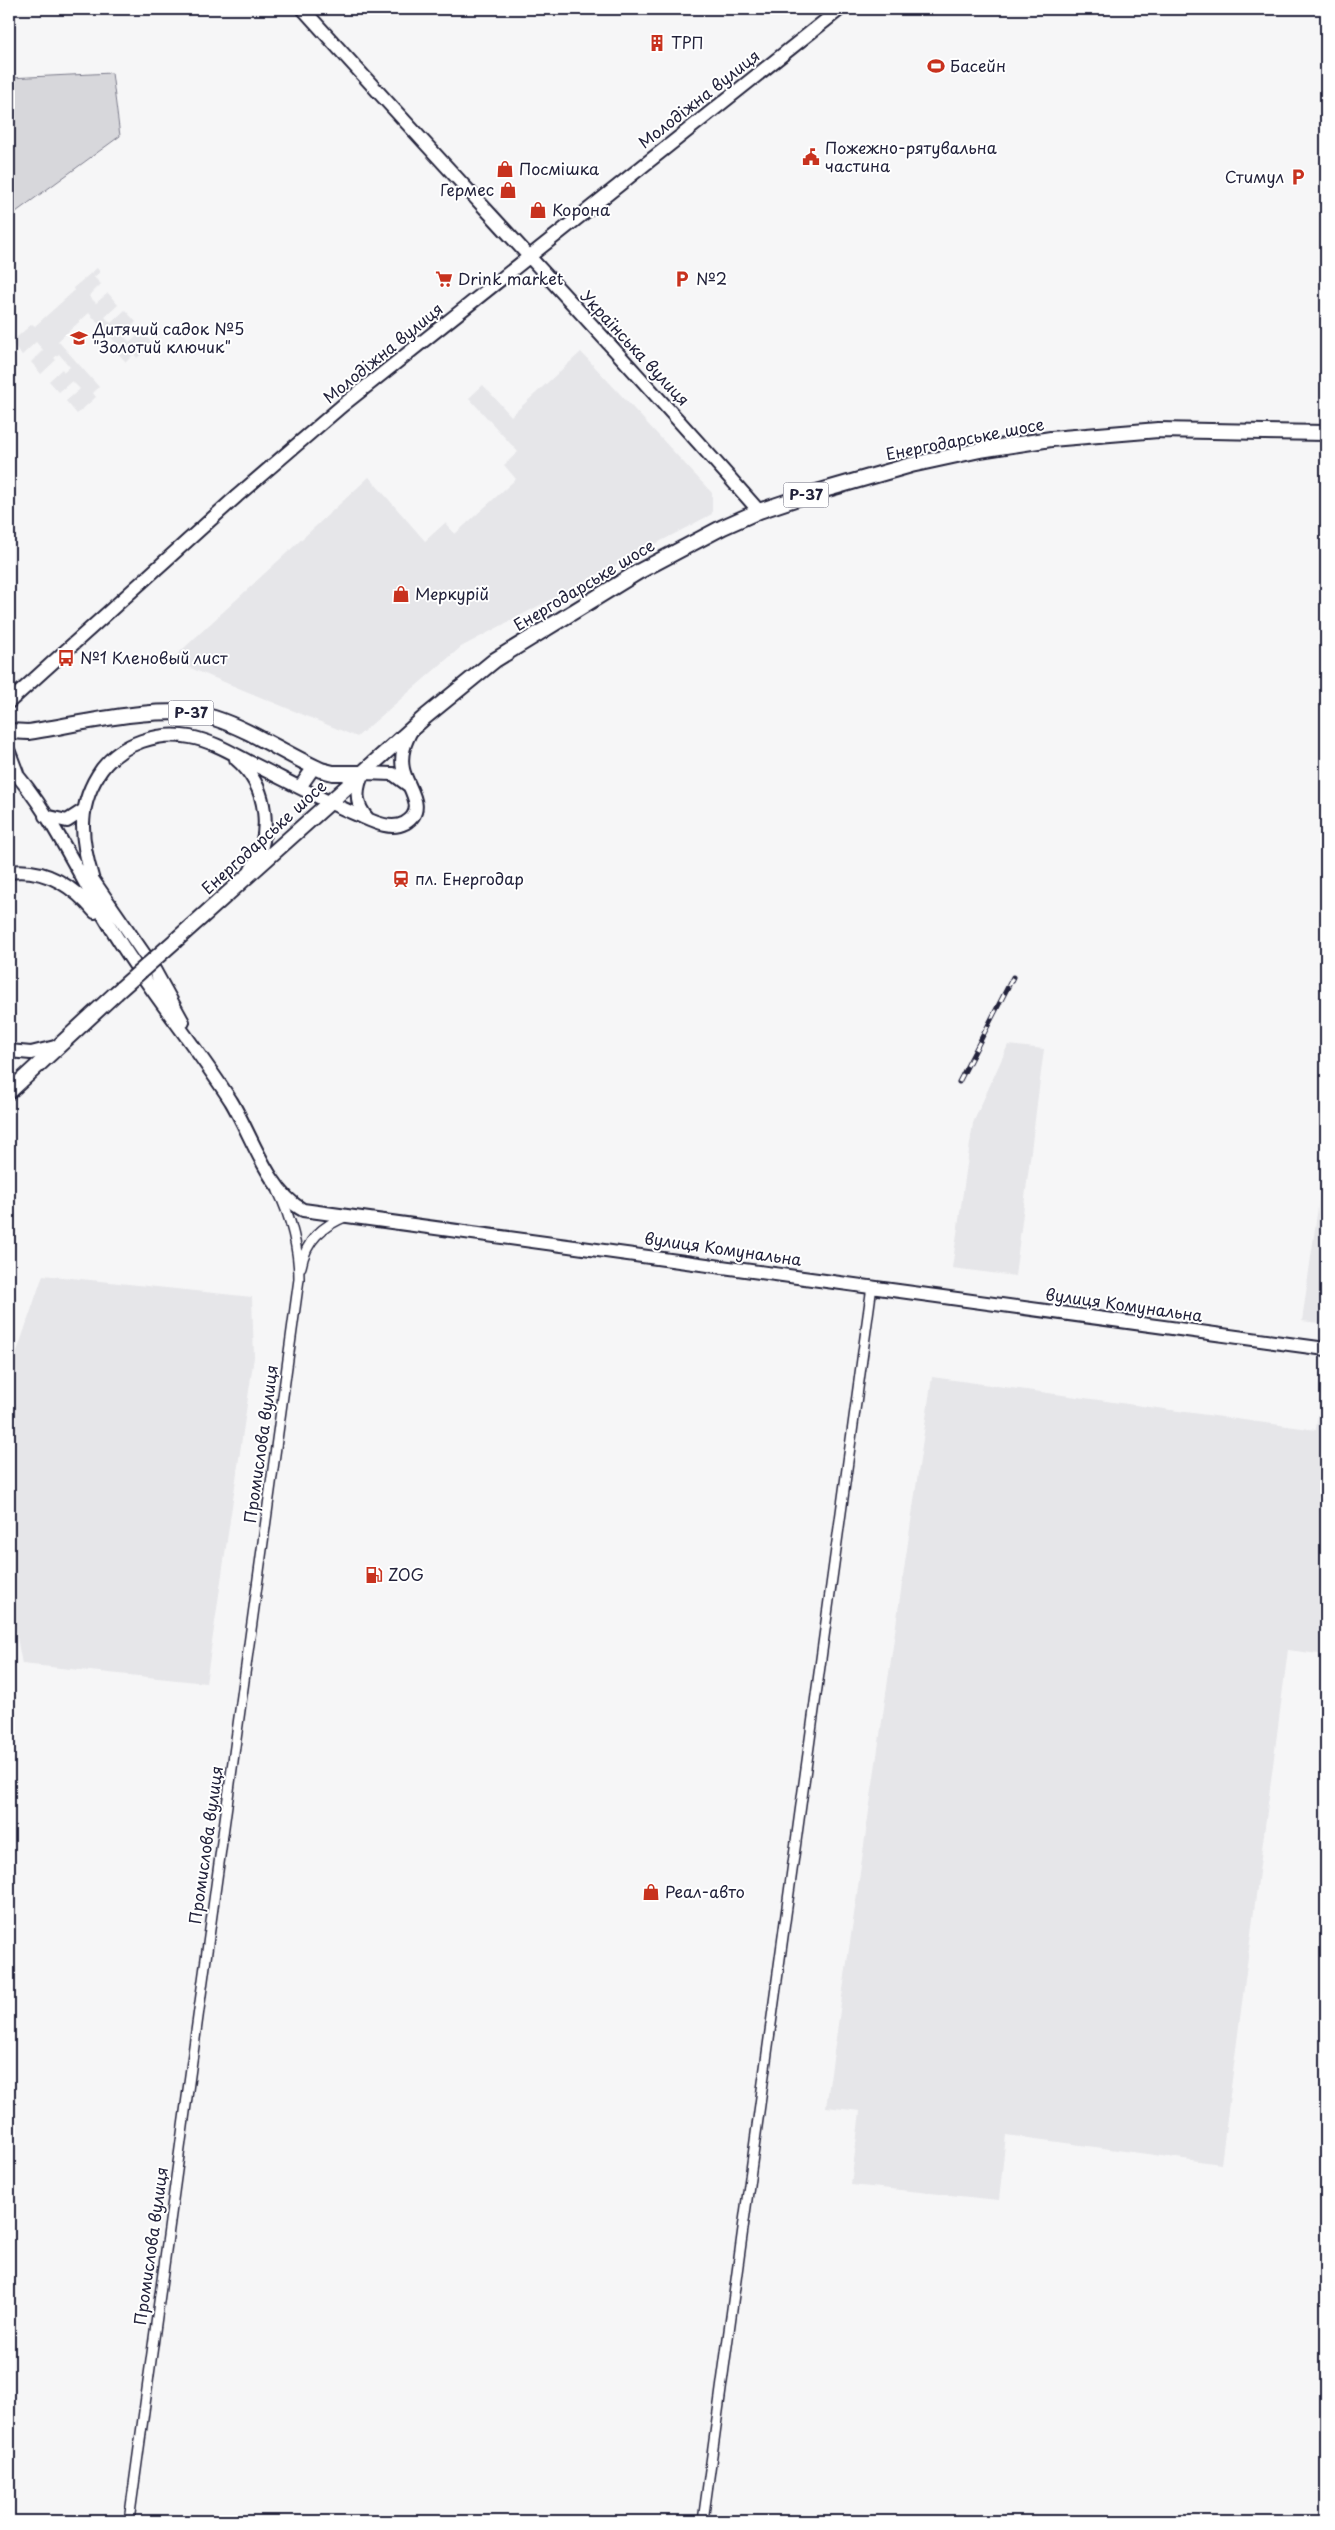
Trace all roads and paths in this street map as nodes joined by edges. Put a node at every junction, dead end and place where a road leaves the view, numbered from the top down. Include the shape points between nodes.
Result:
1 (303, 9) edge
2 (840, 9) edge
3 (528, 257) junction
4 (1326, 433) edge
5 (759, 511) junction
6 (9, 702) edge
7 (412, 728) junction
8 (9, 731) edge
9 (224, 749) junction
10 (9, 752) edge
11 (9, 766) edge
12 (314, 767) junction
13 (363, 773) junction
14 (18, 775) junction
15 (300, 787) junction
16 (410, 788) junction
17 (328, 803) junction
18 (84, 810) junction
19 (45, 816) junction
20 (368, 819) junction
21 (9, 872) edge
22 (250, 872) junction
23 (92, 877) junction
24 (117, 939) junction
25 (59, 1046) junction
26 (9, 1051) edge
27 (200, 1053) junction
28 (9, 1092) edge
29 (271, 1177) junction
30 (347, 1216) junction
31 (299, 1279) junction
32 (872, 1286) junction
33 (1326, 1349) edge
34 (129, 2521) edge
35 (703, 2521) edge

1 - 3 street, Українська вулиця
2 - 3 street, Молодіжна вулиця
3 - 5 street, Українська вулиця
3 - 6 street, Молодіжна вулиця via 343,404
4 - 5 main road, Енергодарське шосе / Р-37 via 1158,430 1051,439 911,465
5 - 7 main road, Енергодарське шосе / Р-37 via 638,572 540,630 469,680
7 - 13 main road, Енергодарське шосе / Р-37
7 - 16 street via 402,756
8 - 12 main road, Р-37 via 18,733 152,713 183,712 216,719
9 - 15 street
9 - 18 street via 177,735 139,742 104,766 92,785
9 - 22 street via 247,771 264,808 263,846
10 - 14 street
11 - 14 street
12 - 13 main road, Р-37 via 333,773
12 - 15 street
13 - 16 street via 393,774
13 - 17 main road, Енергодарське шосе / Р-37
13 - 20 street via 356,796
14 - 19 street
15 - 17 street
16 - 20 street via 416,802 414,815 409,820 390,826
17 - 20 street
17 - 22 main road, Енергодарське шосе / Р-37
18 - 19 street via 67,821
18 - 23 street via 82,837
19 - 23 street
19 - 24 street
21 - 24 street via 34,873 62,882 81,896
22 - 25 main road, Енергодарське шосе / Р-37, bridge
23 - 27 street via 155,971
24 - 27 street
25 - 26 street via 31,1053
25 - 28 main road, Енергодарське шосе / Р-37
27 - 29 street, вулиця Комунальна via 241,1119
29 - 30 street, вулиця Комунальна via 286,1198 303,1210
29 - 31 street, Промислова вулиця via 288,1219 298,1258
30 - 31 street via 324,1227 312,1239
30 - 32 street, вулиця Комунальна
31 - 34 street, Промислова вулиця
32 - 33 street, вулиця Комунальна
32 - 35 street

